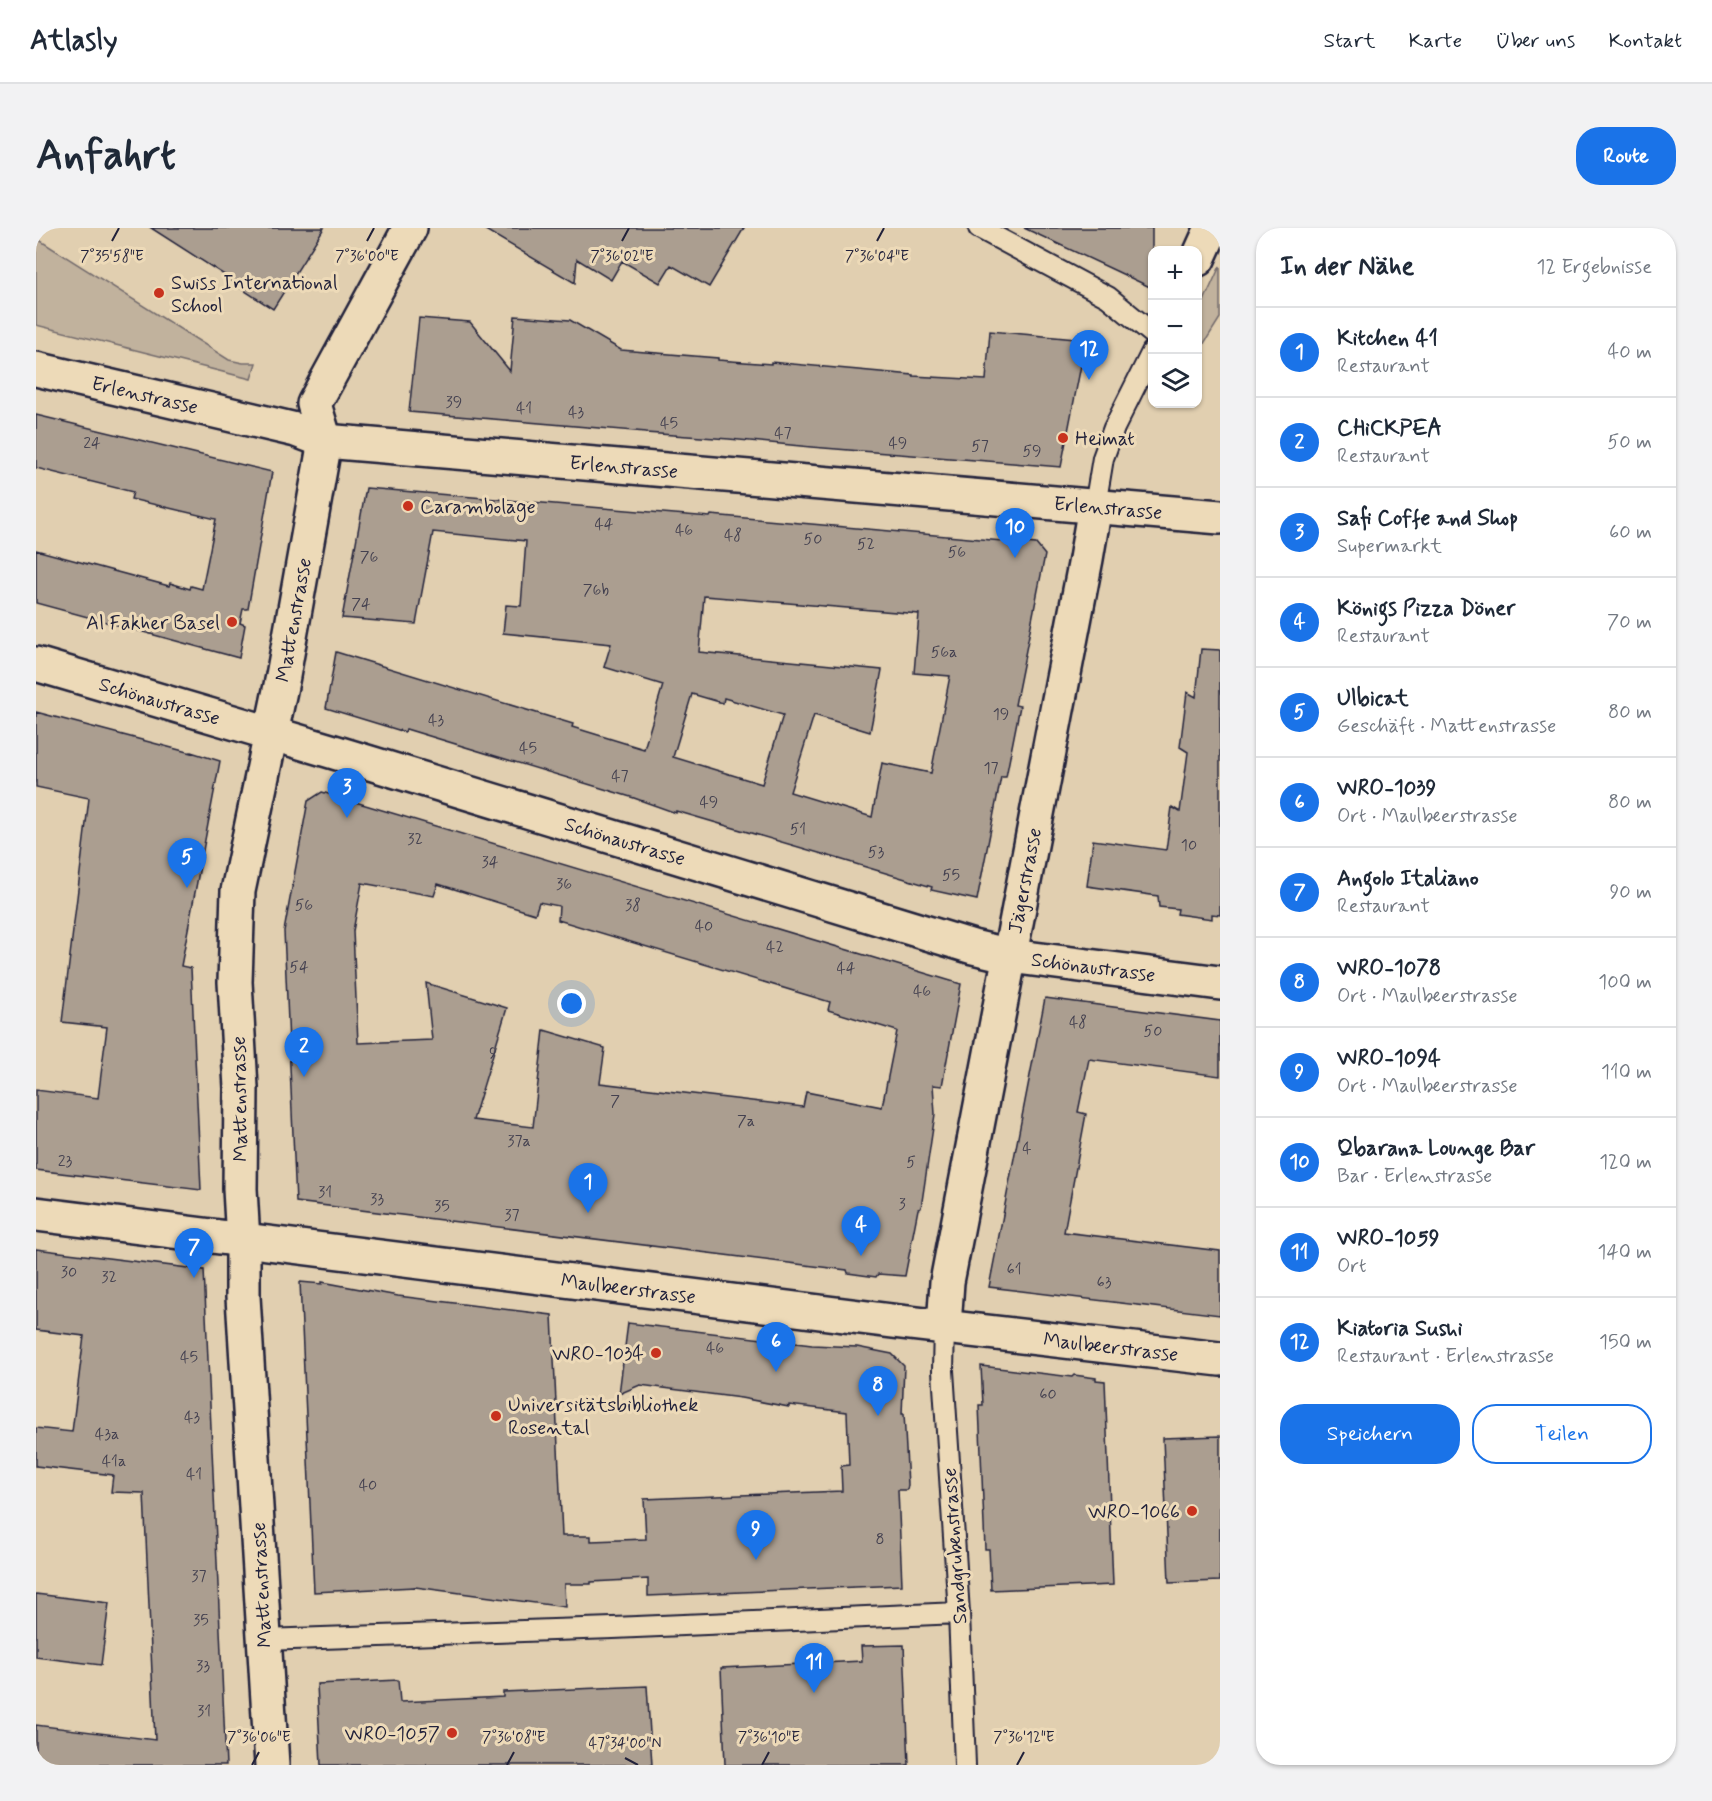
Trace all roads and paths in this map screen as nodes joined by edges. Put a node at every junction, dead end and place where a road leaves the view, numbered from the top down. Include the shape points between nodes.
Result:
1 (410, 228) edge
2 (979, 228) edge
3 (1212, 228) edge
4 (1202, 249) edge
5 (1148, 330) edge
6 (1151, 354) edge
7 (36, 369) edge
8 (325, 441) junction
9 (1095, 507) junction
10 (1220, 517) edge
11 (36, 664) edge
12 (272, 734) junction
13 (1011, 957) junction
14 (1220, 983) edge
15 (36, 1214) edge
16 (243, 1241) junction
17 (944, 1326) junction
18 (1220, 1359) edge
19 (958, 1613) junction
20 (264, 1640) junction
21 (272, 1765) edge
22 (966, 1765) edge

1 - 8 street via 314,404
2 - 5 lane via 1108,297
3 - 4 street
6 - 9 lane via 1103,458
7 - 8 street, Erlenstrasse via 296,430
8 - 9 street, Erlenstrasse
8 - 12 street, Mattenstrasse
9 - 10 street, Erlenstrasse
9 - 13 street, Jägerstrasse
11 - 12 street, Schönaustrasse
12 - 13 street, Schönaustrasse
12 - 16 street, Mattenstrasse via 238,891 235,982
13 - 14 street, Schönaustrasse
13 - 17 street, Jägerstrasse via 947,1282
15 - 16 street, Maulbeerstrasse
16 - 17 street, Maulbeerstrasse
16 - 20 street, Mattenstrasse
17 - 18 street, Maulbeerstrasse
17 - 19 lane, Sandgrubenstrasse via 943,1371
19 - 20 lane
19 - 22 lane, Sandgrubenstrasse
20 - 21 street, Mattenstrasse

